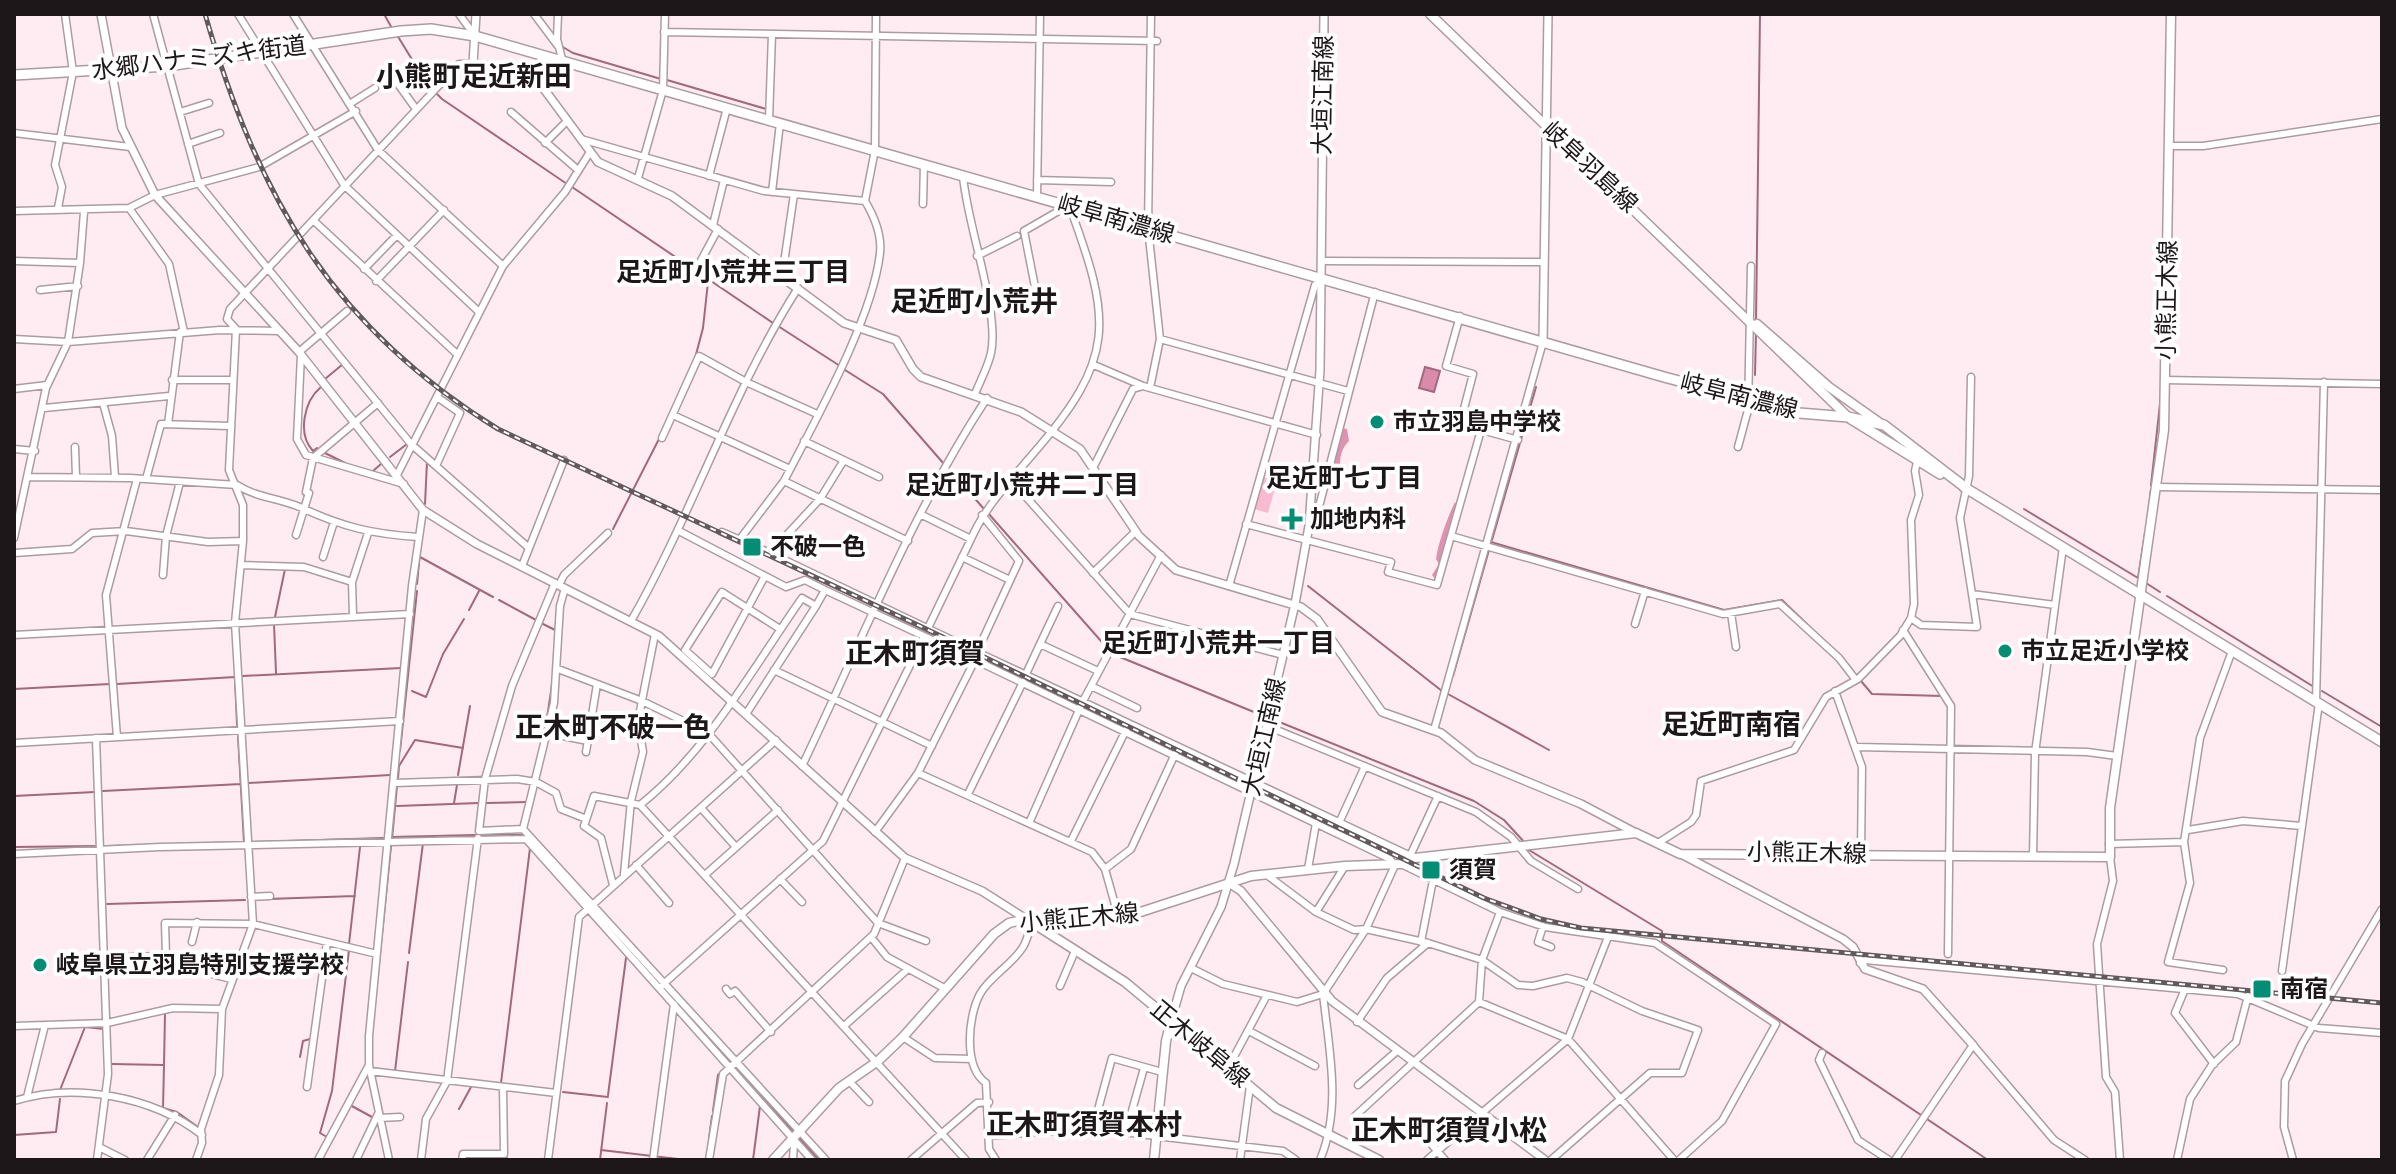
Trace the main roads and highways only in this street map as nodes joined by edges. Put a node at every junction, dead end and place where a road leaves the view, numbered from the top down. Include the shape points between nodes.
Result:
1 (1430, 14) edge
2 (2171, 14) edge
3 (384, 34) joint
4 (14, 75) edge
5 (1750, 319) junction
6 (1848, 417) junction
7 (1884, 425) junction
8 (1966, 488) junction
9 (2140, 594) junction
10 (2382, 742) edge
11 (1029, 921) junction
12 (1171, 1021) junction
13 (773, 1160) edge
14 (1154, 1160) edge
15 (1379, 1160) edge

1 - 5 main road, 岐阜羽島線
2 - 9 main road, 小熊正木線 via 2165,380
3 - 4 main road, 水郷ハナミズキ街道 via 168,66
3 - 6 main road, 岐阜南濃線 via 431,29 561,54 663,90 1543,342 1799,413
5 - 6 main road, 岐阜羽島線
5 - 7 main road, 岐阜羽島線 via 1829,387
6 - 7 main road, 岐阜南濃線
6 - 8 main road, 岐阜南濃線
7 - 8 main road, 岐阜南濃線
8 - 9 main road, 岐阜南濃線
9 - 10 main road, 岐阜南濃線
9 - 11 main road, 小熊正木線 via 2110,808 2110,857 1680,854 1636,833 1413,857 1397,865 1265,873 1119,919
11 - 12 main road, 正木岐阜線 via 1125,982
11 - 13 main road, 小熊正木線 via 1009,923 994,934 903,1037 849,1081
12 - 14 main road, 大垣江南線
12 - 15 main road, 正木岐阜線 via 1276,1108

